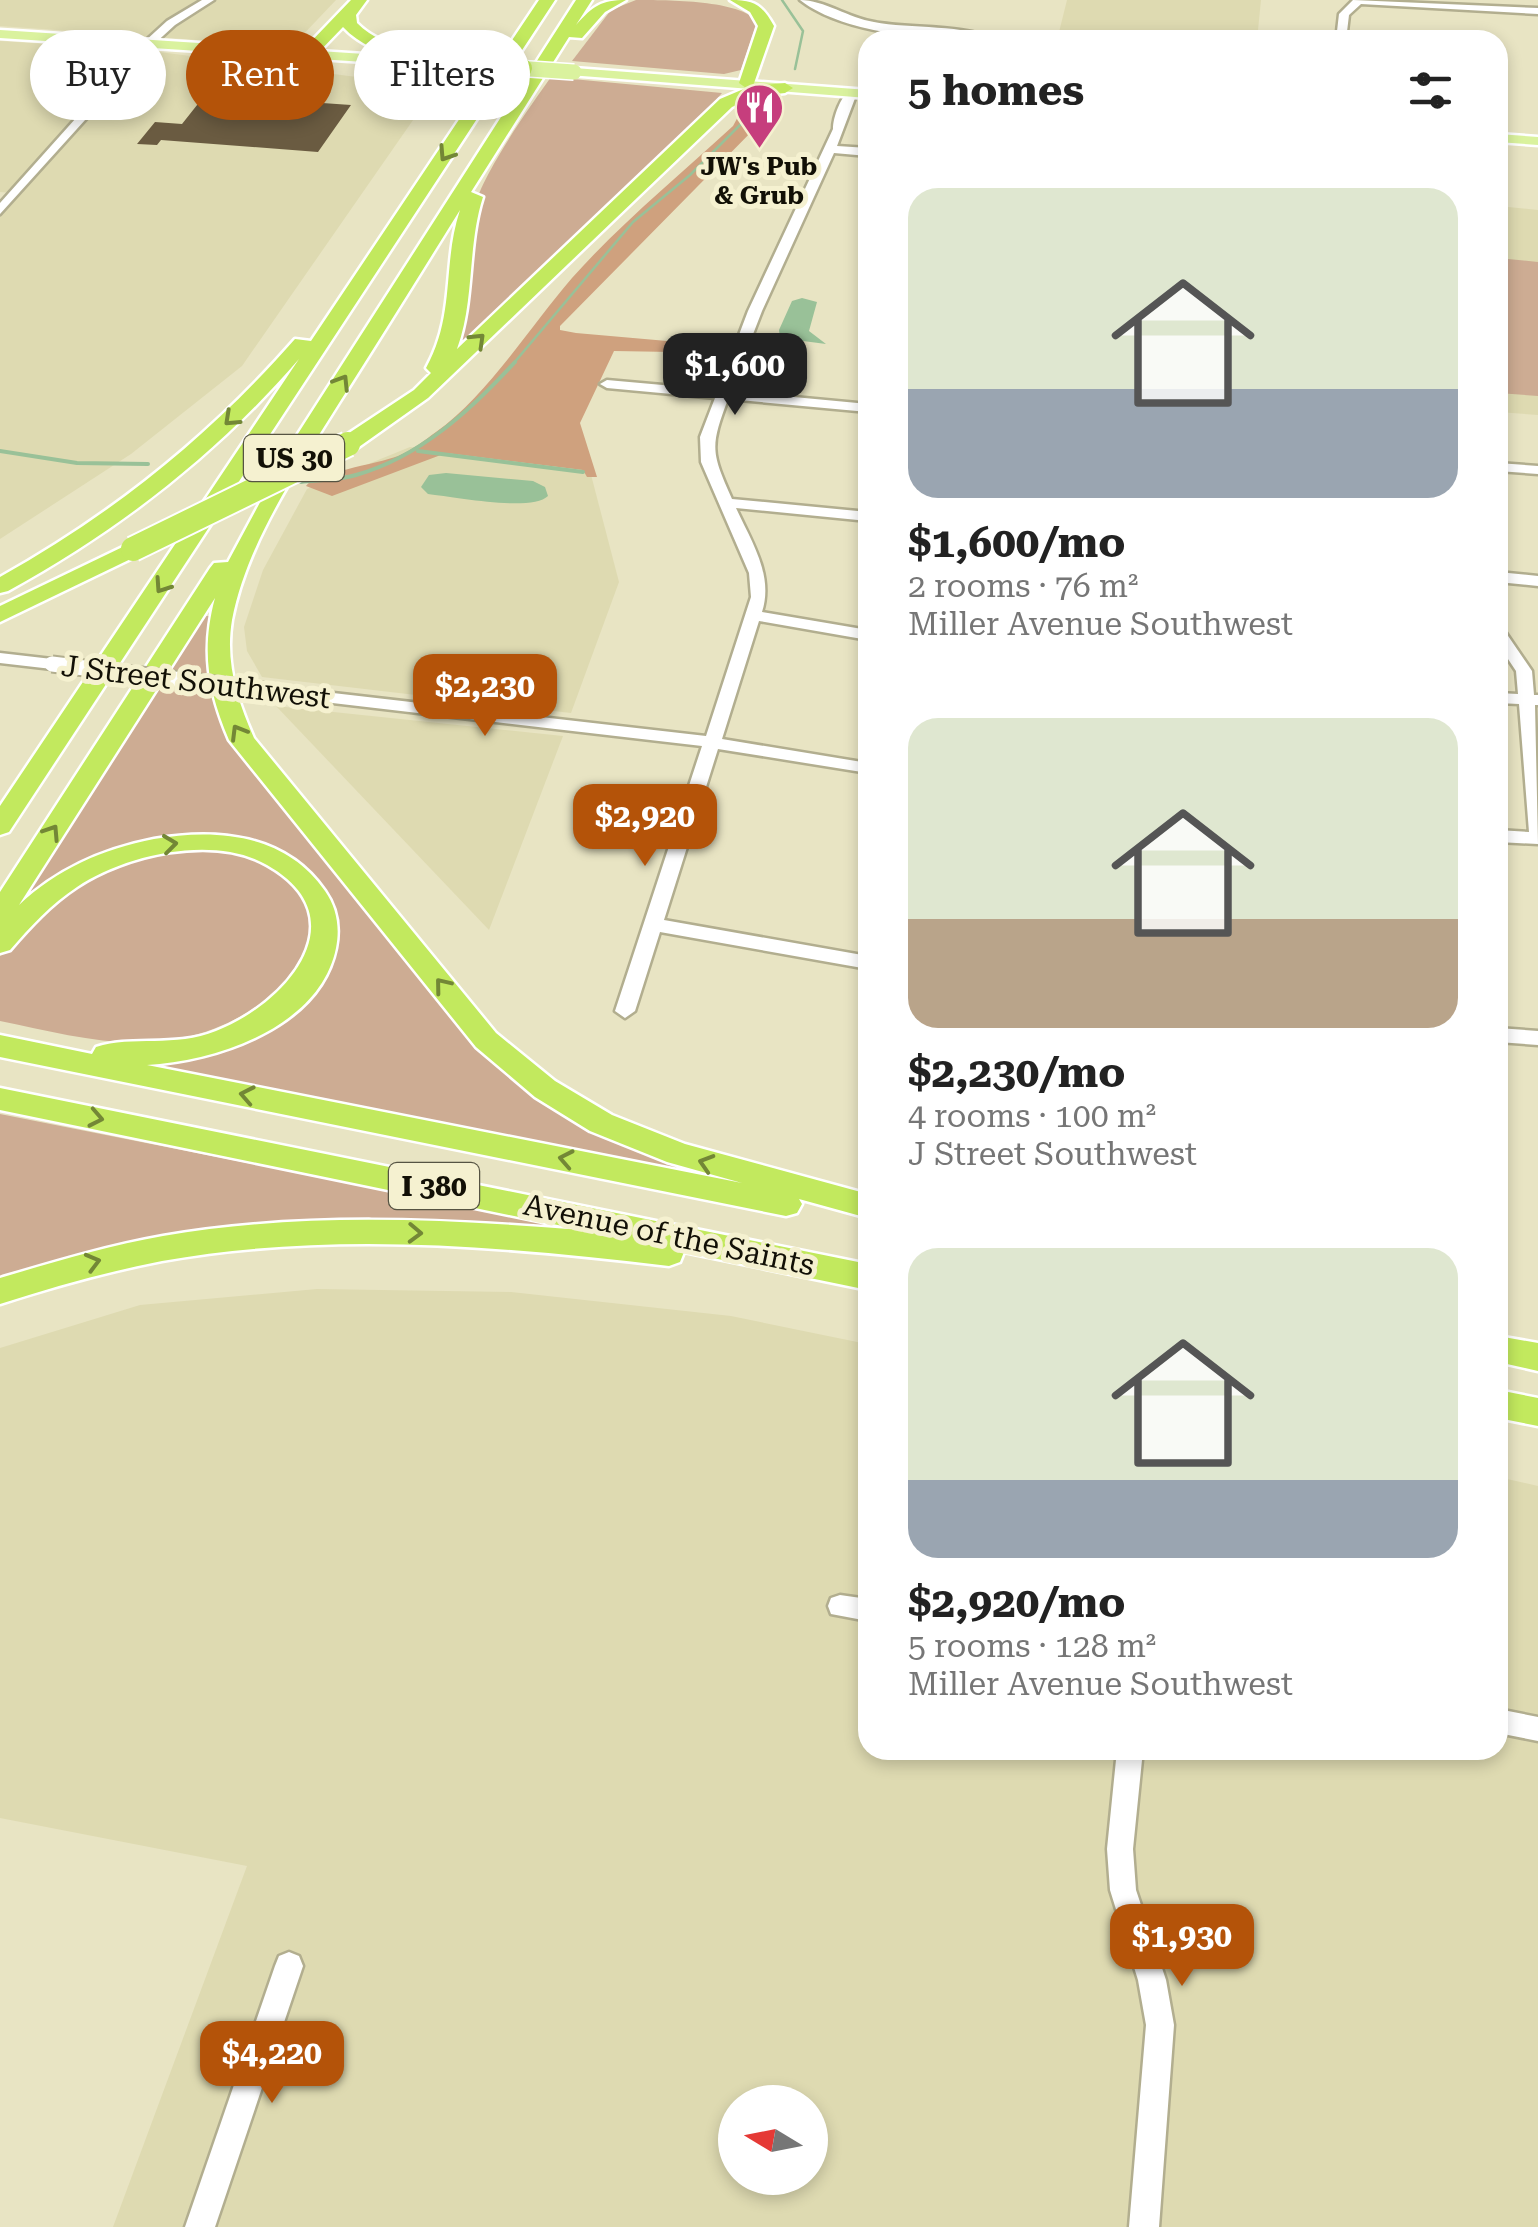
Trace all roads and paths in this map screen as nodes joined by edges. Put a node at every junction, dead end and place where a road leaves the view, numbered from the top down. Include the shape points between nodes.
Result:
1 (210, 0) edge
2 (347, 0) edge
3 (360, 0) edge
4 (522, 0) edge
5 (547, 0) edge
6 (584, 0) edge
7 (618, 0) edge
8 (738, 0) edge
9 (760, 0) edge
10 (805, 0) edge
11 (1359, 0) edge
12 (1538, 11) edge
13 (163, 30) edge
14 (323, 30) edge
15 (331, 30) edge
16 (355, 30) edge
17 (521, 30) edge
18 (527, 30) edge
19 (915, 30) edge
20 (1342, 30) edge
21 (0, 34) edge
22 (30, 36) edge
23 (530, 69) edge
24 (715, 81) junction
25 (747, 83) junction
26 (530, 86) edge
27 (785, 88) junction
28 (530, 91) edge
29 (858, 91) edge
30 (851, 93) junction
31 (858, 93) edge
32 (858, 102) edge
33 (726, 104) junction
34 (80, 120) edge
35 (469, 120) edge
36 (509, 120) edge
37 (839, 129) junction
38 (501, 133) junction
39 (1508, 136) edge
40 (1538, 138) edge
41 (830, 149) junction
42 (858, 151) edge
43 (0, 210) edge
44 (389, 242) junction
45 (607, 384) dead end
46 (722, 394) junction
47 (405, 404) junction
48 (858, 407) edge
49 (303, 443) junction
50 (1508, 467) edge
51 (1538, 470) edge
52 (727, 502) junction
53 (858, 516) edge
54 (1508, 578) edge
55 (1538, 581) edge
56 (0, 586) edge
57 (0, 615) edge
58 (752, 615) junction
59 (858, 633) edge
60 (1508, 648) edge
61 (0, 658) edge
62 (1532, 699) edge
63 (710, 742) junction
64 (858, 766) edge
65 (0, 826) edge
66 (1538, 835) edge
67 (1508, 836) edge
68 (0, 914) edge
69 (652, 924) junction
70 (0, 942) edge
71 (858, 961) edge
72 (625, 1011) dead end
73 (1508, 1035) edge
74 (1538, 1038) edge
75 (3, 1046) edge
76 (0, 1099) edge
77 (858, 1203) edge
78 (858, 1218) edge
79 (858, 1276) edge
80 (858, 1277) edge
81 (0, 1292) edge
82 (1508, 1351) edge
83 (1538, 1357) edge
84 (1508, 1406) edge
85 (1538, 1412) edge
86 (840, 1606) dead end
87 (858, 1609) edge
88 (1508, 1723) edge
89 (1538, 1728) edge
90 (1129, 1760) edge
91 (289, 1966) dead end
92 (200, 2227) edge
93 (1144, 2227) edge

1 - 13 street
2 - 14 highway
3 - 15 highway
3 - 16 highway via 348,14
4 - 17 highway
5 - 18 highway, US 30
6 - 26 highway, US 30
7 - 28 highway via 588,20
8 - 25 highway via 756,9 766,26
9 - 25 highway via 773,12 773,34
10 - 19 street via 861,23
11 - 12 street
11 - 20 street via 1344,14
21 - 22 main road
23 - 24 main road, bridge
24 - 25 main road
24 - 33 highway via 730,89
25 - 27 main road
25 - 29 main road
27 - 30 main road
27 - 33 highway via 754,91
30 - 31 main road
30 - 37 street
32 - 37 street
47 -> 33 highway
34 - 43 street
35 -> 44 highway, US 30
36 - 38 highway, US 30
37 - 41 street
38 - 47 highway via 462,224 457,326
49 -> 38 highway, US 30
39 - 40 main road
41 - 42 street
41 - 46 street
44 -> 56 highway via 278,372 197,451 110,518
44 -> 65 highway, US 30
45 - 46 street
46 - 48 street
46 - 52 street via 705,450
47 - 57 highway, bridge via 348,444
68 -> 49 highway, US 30
77 -> 49 highway via 678,1154 601,1123 545,1089 486,1040 242,740 220,691 219,614 236,566
50 - 51 street
52 - 53 street
52 - 58 street via 760,585
54 - 55 street
58 - 59 street
58 - 63 street
60 - 62 street
61 - 63 street, J Street Southwest, bridge
62 - 66 street
63 - 64 street, J Street Southwest
63 - 69 street
66 - 67 street
69 - 71 street
69 - 72 street
70 -> 75 highway via 76,874 130,851 193,842 253,850 295,872 320,905 324,925 318,958 298,992 270,1015 208,1045 130,1056
73 - 74 street
78 -> 75 highway, Avenue of the Saints / I 380
76 -> 79 highway, Avenue of the Saints / I 380
81 -> 80 highway via 191,1241 369,1232 542,1240
82 - 83 highway
84 - 85 highway
86 - 87 street
88 - 89 street
90 - 93 street via 1123,1890 1160,2025
91 - 92 street

